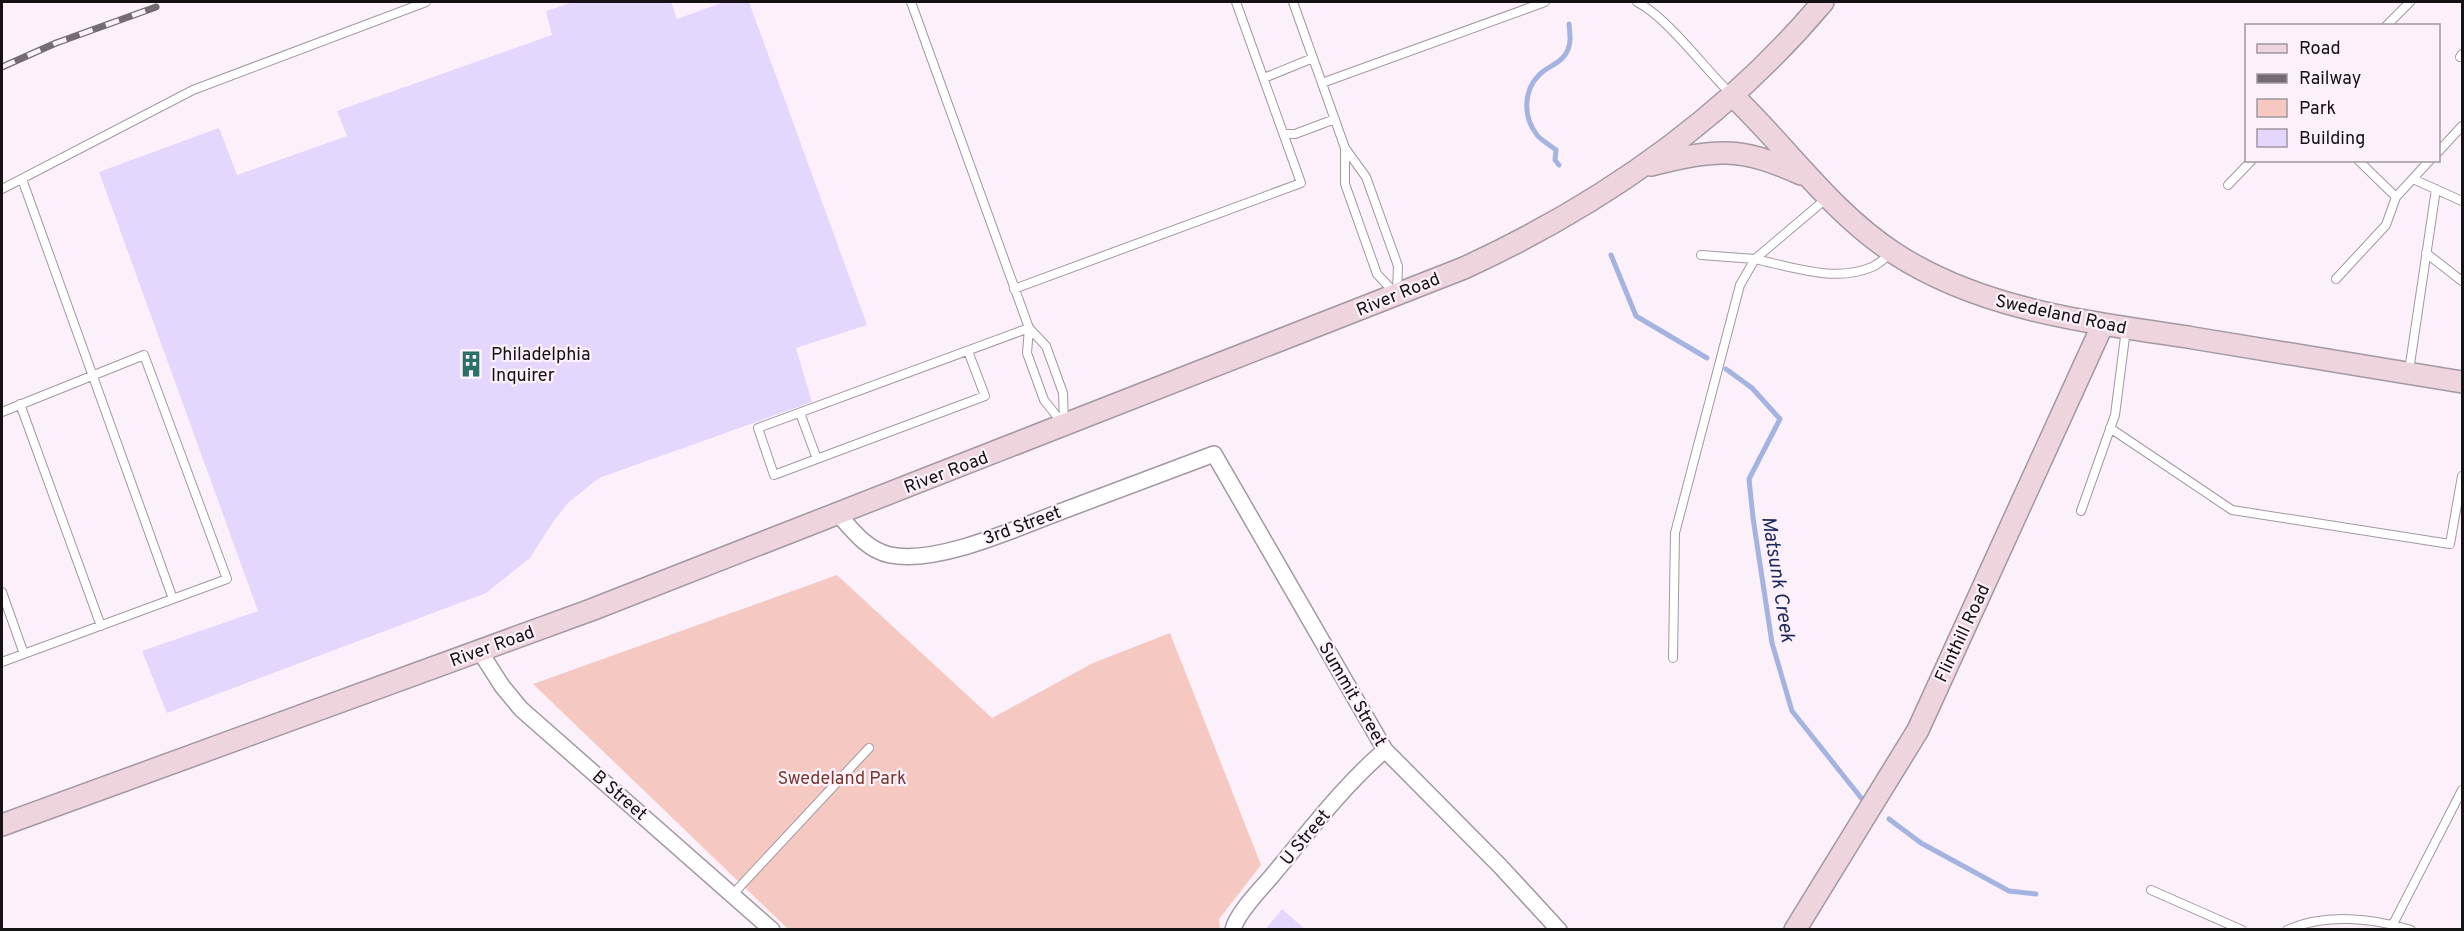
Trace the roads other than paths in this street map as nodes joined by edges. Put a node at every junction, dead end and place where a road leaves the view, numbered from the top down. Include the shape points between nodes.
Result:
1 (426, 2) edge
2 (911, 2) edge
3 (1236, 2) edge
4 (1293, 2) edge
5 (1545, 2) edge
6 (1637, 2) edge
7 (1823, 2) edge
8 (2410, 2) edge
9 (2388, 24) edge
10 (1313, 58) junction
11 (1264, 78) junction
12 (1322, 83) junction
13 (1732, 95) junction
14 (1335, 119) junction
15 (2463, 126) edge
16 (1284, 134) junction
17 (1345, 148) junction
18 (2440, 151) edge
19 (2250, 162) edge
20 (2360, 162) edge
21 (2428, 162) edge
22 (1642, 167) junction
23 (1807, 176) junction
24 (22, 178) junction
25 (2414, 179) junction
26 (2228, 185) dead end
27 (2, 189) edge
28 (2436, 189) junction
29 (1827, 197) junction
30 (2396, 197) junction
31 (2463, 201) edge
32 (1893, 252) junction
33 (2426, 253) junction
34 (1701, 255) dead end
35 (1755, 259) junction
36 (2336, 279) dead end
37 (2463, 281) edge
38 (1014, 289) junction
39 (1397, 295) junction
40 (2103, 324) junction
41 (2126, 327) junction
42 (1029, 328) junction
43 (968, 351) junction
44 (2409, 373) junction
45 (92, 376) junction
46 (2463, 382) edge
47 (20, 404) junction
48 (2, 412) edge
49 (800, 413) junction
50 (1064, 425) junction
51 (2110, 428) junction
52 (1214, 454) joint
53 (817, 459) junction
54 (2463, 476) edge
55 (2081, 511) dead end
56 (838, 514) junction
57 (2, 592) edge
58 (173, 599) junction
59 (101, 626) junction
60 (480, 650) junction
61 (24, 654) junction
62 (1672, 658) dead end
63 (2, 662) edge
64 (869, 748) dead end
65 (1385, 750) junction
66 (2463, 790) edge
67 (2, 825) edge
68 (2151, 890) dead end
69 (733, 894) junction
70 (2391, 927) edge
71 (772, 930) edge
72 (1233, 930) edge
73 (1559, 930) edge
74 (1795, 930) edge
75 (2242, 930) edge
76 (2287, 930) edge
77 (2411, 930) edge

1 - 24 lane via 193,90
2 - 38 lane
3 - 11 lane
4 - 10 lane
5 - 12 lane
6 - 13 lane via 1663,21
7 - 13 main road, River Road
8 - 9 lane
10 - 11 lane
10 - 12 lane
11 - 16 lane
12 - 14 lane
13 - 22 main road, River Road
13 - 23 main road, Swedeland Road
14 - 16 lane via 1295,134
14 - 17 lane
15 - 18 lane
16 - 38 lane via 1301,183
17 - 39 lane via 1366,177 1398,266
17 - 39 lane via 1345,184 1377,274
19 - 26 lane
20 - 30 lane
21 - 25 lane
22 - 23 main road via 1727,152 1759,157
22 - 39 main road, River Road via 1538,232
23 - 29 main road, Swedeland Road
24 - 27 lane
24 - 45 lane
25 - 28 lane
25 - 30 lane
28 - 31 lane
28 - 33 lane
29 - 32 main road, Swedeland Road via 1847,218
29 - 35 lane
30 - 36 lane via 2386,225
32 - 35 lane via 1859,271 1822,274
32 - 40 main road, Swedeland Road via 1943,281 1994,301
33 - 37 lane
33 - 44 lane
34 - 35 lane
35 - 62 lane via 1740,285 1675,533
38 - 42 lane
39 - 50 main road, River Road
40 - 41 main road, Swedeland Road
40 - 74 main road, Flinthill Road via 1918,730
41 - 44 main road, Swedeland Road
41 - 51 lane
42 - 43 lane
42 - 50 lane via 1049,354 1063,393
42 - 50 lane via 1027,353 1032,369 1044,399
43 - 49 lane
43 - 53 lane via 985,396
44 - 46 main road, Swedeland Road
45 - 47 lane
45 - 58 lane
45 - 58 lane via 144,355 227,579
47 - 48 lane
47 - 59 lane
49 - 53 lane
49 - 53 lane via 758,428 774,475
50 - 56 main road, River Road
51 - 54 lane via 2232,510 2450,544
51 - 55 lane
52 - 56 street, 3rd Street via 944,552 892,555 871,547
52 - 65 street, Summit Street
56 - 60 main road, River Road
57 - 61 lane
58 - 59 lane
59 - 61 lane
60 - 67 main road, River Road
60 - 69 street, B Street via 521,709
61 - 63 lane
64 - 69 lane
65 - 72 street, U Street via 1321,817 1250,903
65 - 73 street, Summit Street
66 - 70 lane
68 - 75 lane
69 - 71 street, B Street
70 - 76 lane via 2355,920 2320,921
70 - 77 lane

